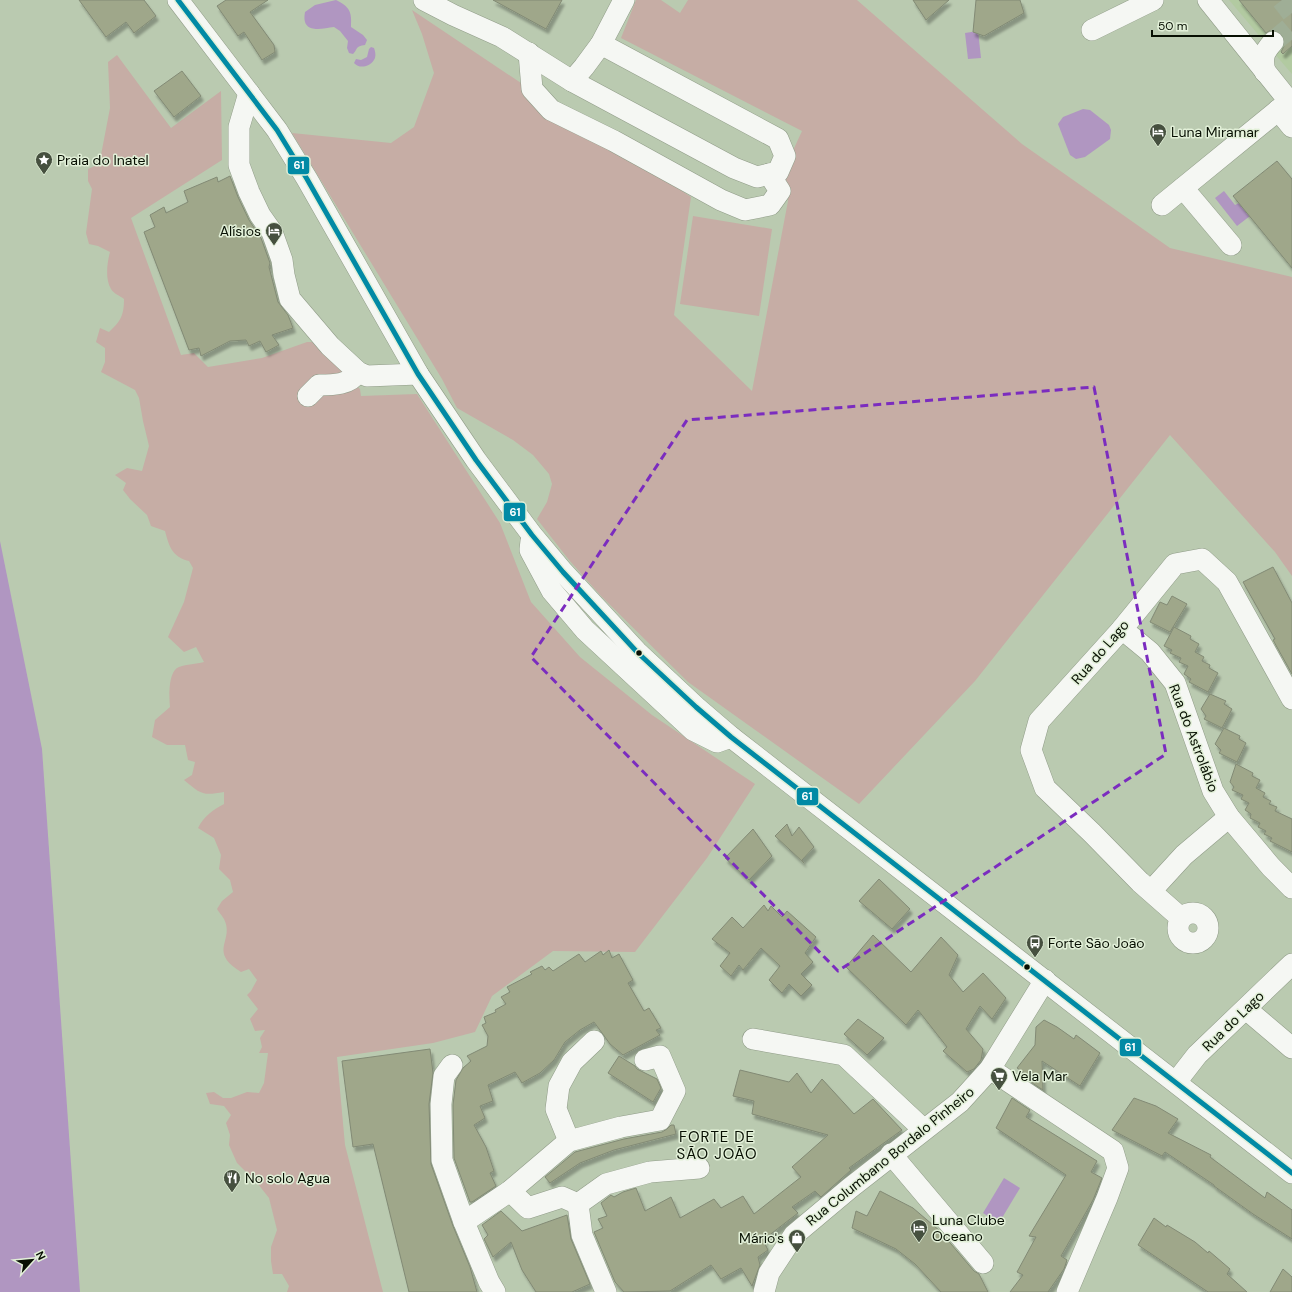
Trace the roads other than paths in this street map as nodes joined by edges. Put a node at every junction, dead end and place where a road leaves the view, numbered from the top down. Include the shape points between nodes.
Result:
1 (178, 0) edge
2 (424, 0) edge
3 (624, 0) edge
4 (1153, 0) edge
5 (1210, 1) edge
6 (1092, 30) dead end
7 (1273, 42) tunnel mouth
8 (601, 44) junction
9 (529, 54) junction
10 (1265, 72) junction
11 (572, 81) junction
12 (249, 93) junction
13 (1286, 104) edge
14 (1292, 128) edge
15 (769, 174) junction
16 (1183, 188) junction
17 (1162, 205) dead end
18 (1230, 245) dead end
19 (358, 372) junction
20 (418, 374) junction
21 (308, 396) dead end
22 (1122, 629) junction
23 (1292, 699) edge
24 (1229, 817) junction
25 (1292, 888) edge
26 (1151, 891) junction
27 (1181, 918) dead end
28 (1292, 964) edge
29 (1044, 980) junction
30 (1246, 1009) junction
31 (754, 1040) dead end
32 (594, 1041) dead end
33 (1292, 1048) edge
34 (645, 1060) dead end
35 (452, 1065) dead end
36 (990, 1069) junction
37 (1176, 1082) junction
38 (923, 1129) junction
39 (569, 1141) junction
40 (891, 1154) junction
41 (699, 1168) dead end
42 (1292, 1173) edge
43 (510, 1191) junction
44 (578, 1204) junction
45 (464, 1222) junction
46 (983, 1262) dead end
47 (495, 1292) edge
48 (606, 1292) edge
49 (764, 1292) edge
50 (1067, 1292) edge

1 - 12 street
2 - 9 street
3 - 8 street
4 - 6 street
5 - 10 street
7 - 10 street via 1262,60
8 - 11 street
8 - 15 street via 778,139 785,156 778,172
9 - 11 street
9 - 15 street via 532,89 552,110 721,200 745,210 770,205 780,191
10 - 13 street
11 - 15 street via 734,168 757,178
12 - 19 street via 239,127 239,165 260,215 272,232 282,260 290,299 330,346
12 - 20 street via 307,179
13 - 14 street
13 - 16 street
16 - 17 street
16 - 18 street
19 - 20 street via 367,376
19 - 21 street via 354,379 334,385 319,385
20 - 29 street via 476,460 532,535 638,652 731,737
22 - 23 street, Rua do Lago via 1175,564 1202,559 1227,582
22 - 24 street, Rua do Astrolábio via 1150,652 1175,683 1213,791
22 - 26 street, Rua do Lago via 1039,721 1031,750 1045,788
24 - 25 street, Rua do Astrolábio
24 - 26 street via 1184,855
26 - 27 street, Rua do Lago
28 - 30 street, Rua do Lago
29 - 36 street, Rua Columbano Bordalo Pinheiro
29 - 37 street
30 - 33 street
30 - 37 street, Rua do Lago via 1197,1056
31 - 38 street via 844,1055
32 - 39 street via 572,1062 559,1086 556,1109
34 - 39 street via 660,1056 675,1091 660,1120
35 - 45 street via 444,1076 441,1104 442,1160
36 - 38 street, Rua Columbano Bordalo Pinheiro via 960,1102
36 - 50 street via 1113,1151 1118,1168
37 - 42 street
38 - 40 street, Rua Columbano Bordalo Pinheiro
39 - 43 street
40 - 46 street
40 - 49 street, Rua Columbano Bordalo Pinheiro via 794,1235 769,1273
41 - 44 street via 650,1172 606,1184
43 - 44 street via 528,1208 562,1197
43 - 45 street
44 - 48 street via 582,1235
45 - 47 street

